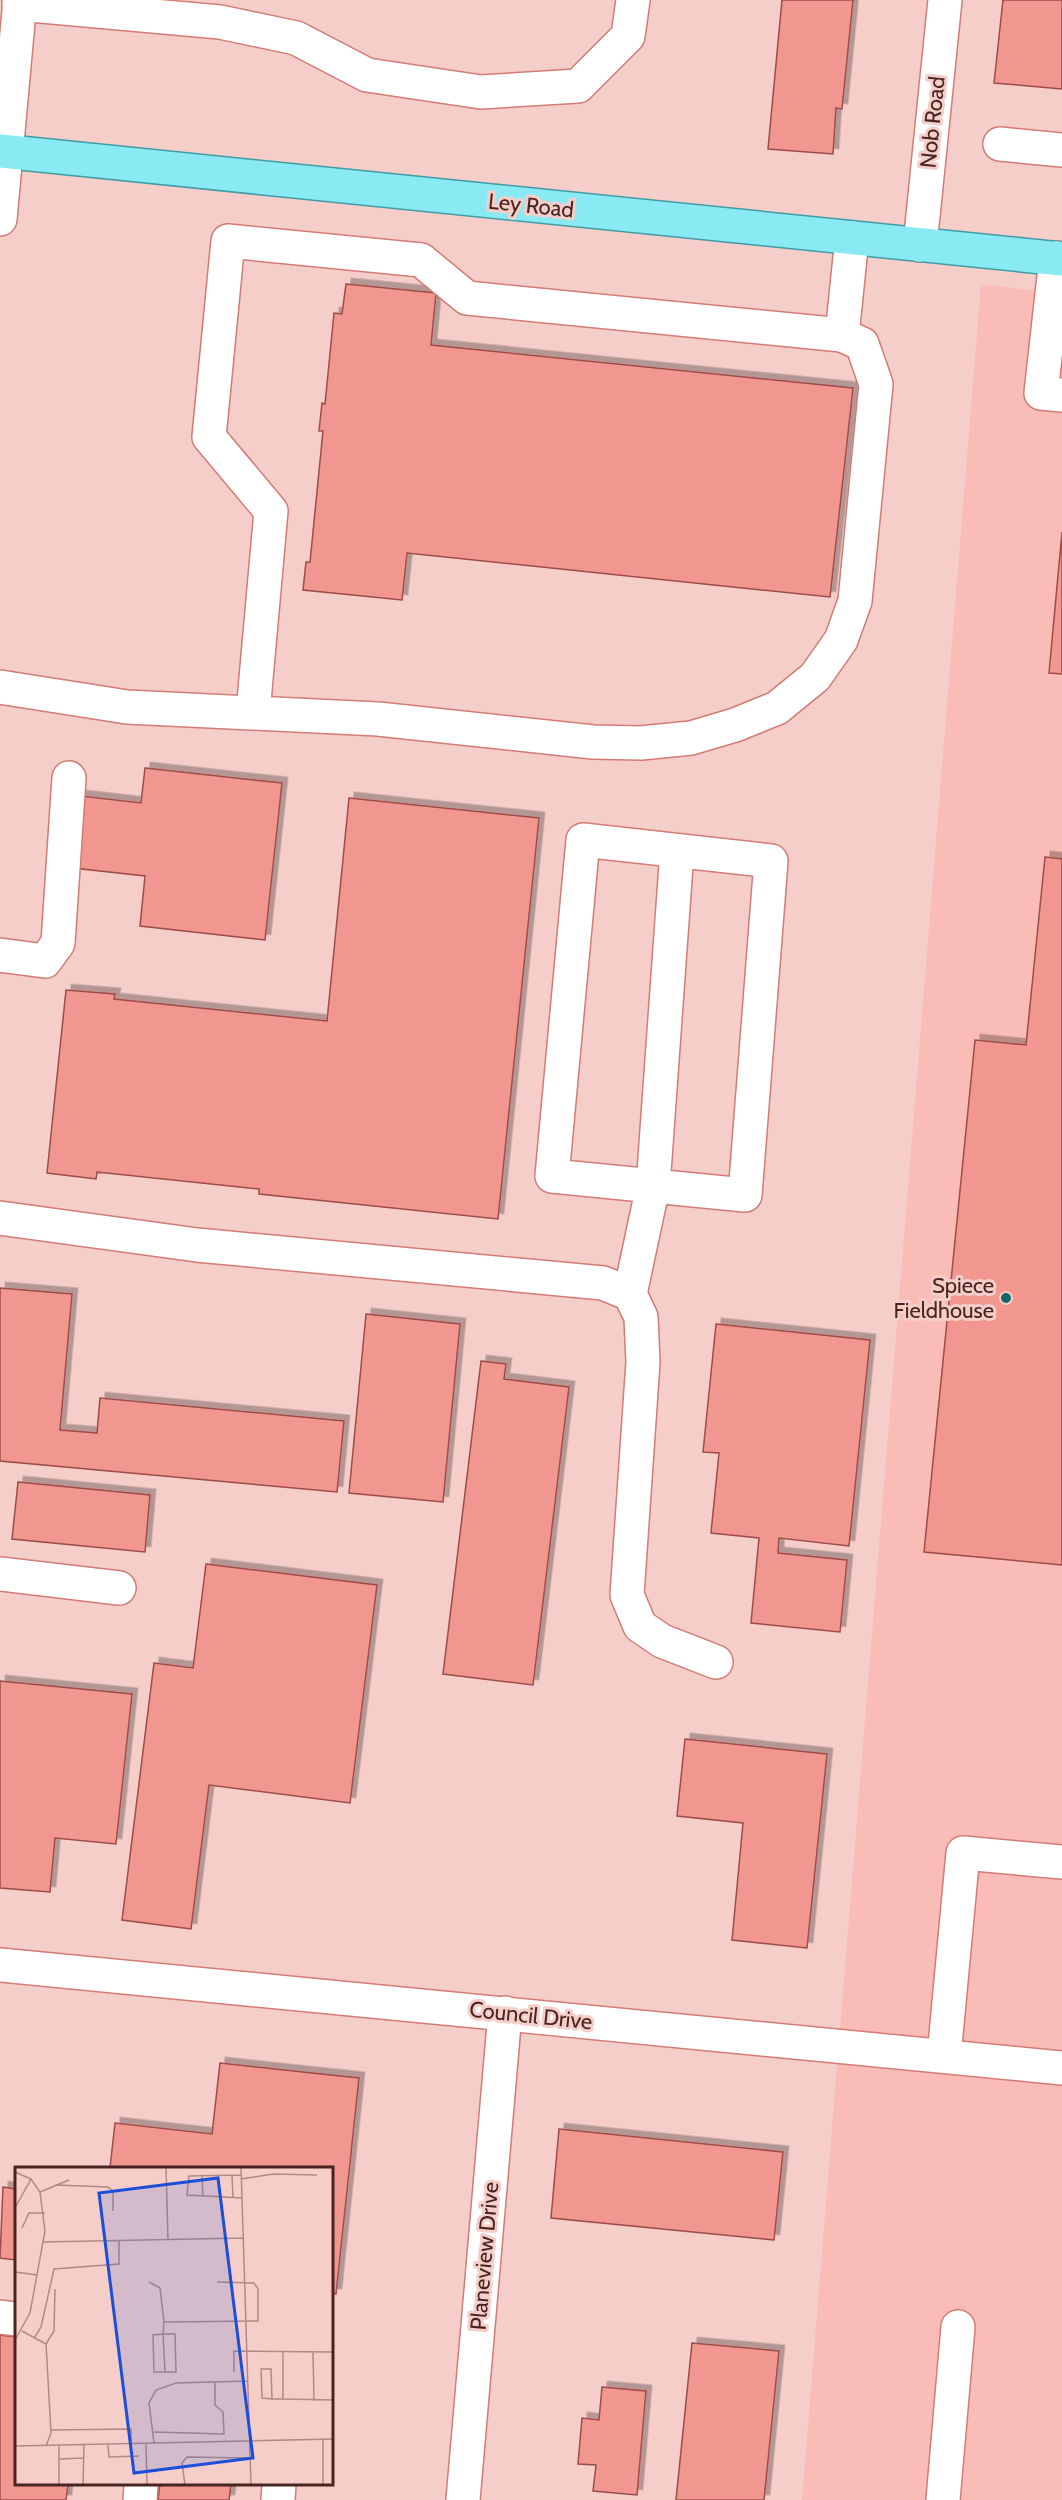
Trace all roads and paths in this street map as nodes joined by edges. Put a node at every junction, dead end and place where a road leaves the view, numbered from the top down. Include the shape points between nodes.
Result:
1 (633, 0) edge
2 (945, 0) edge
3 (20, 2) edge
4 (1000, 144) dead end
5 (1062, 150) edge
6 (3, 152) edge
7 (0, 219) edge
8 (852, 238) junction
9 (920, 245) junction
10 (1059, 259) edge
11 (842, 335) junction
12 (1062, 395) edge
13 (0, 687) edge
14 (253, 712) junction
15 (69, 778) dead end
16 (677, 850) junction
17 (0, 955) edge
18 (653, 1186) junction
19 (0, 1218) edge
20 (630, 1294) junction
21 (0, 1574) edge
22 (119, 1588) dead end
23 (716, 1662) dead end
24 (1062, 1862) edge
25 (0, 1965) edge
26 (505, 2013) junction
27 (944, 2056) junction
28 (1062, 2068) edge
29 (0, 2318) edge
30 (15, 2319) edge
31 (958, 2327) dead end
32 (141, 2485) edge
33 (279, 2485) edge
34 (140, 2500) edge
35 (278, 2500) edge
36 (463, 2500) edge
37 (943, 2500) edge

1 - 3 street via 628,36 578,86 481,92 367,75 296,38 220,22
2 - 9 street, Nob Road
3 - 6 street
4 - 5 street
6 - 7 street
6 - 8 main road, Ley Road
8 - 9 main road, Ley Road
8 - 11 street
9 - 10 main road, Ley Road
10 - 12 street via 1041,393
11 - 14 street via 862,344 876,384 855,601 841,640 815,677 777,708 691,738 641,743
11 - 14 street via 467,298 421,260 228,241 209,436 271,512
13 - 14 street via 127,707
15 - 17 street via 58,943 45,961
16 - 18 street
16 - 18 street via 771,861 745,1195
16 - 18 street via 583,840 552,1176
18 - 20 street
19 - 20 street via 197,1245 603,1283
20 - 23 street via 641,1317 644,1362 627,1595 639,1626 662,1641
21 - 22 street
24 - 27 street via 963,1853
25 - 26 street, Council Drive
26 - 27 street, Council Drive
26 - 36 street, Planeview Drive
27 - 28 street, Council Drive
29 - 30 street
31 - 37 street
32 - 34 street
33 - 35 street

